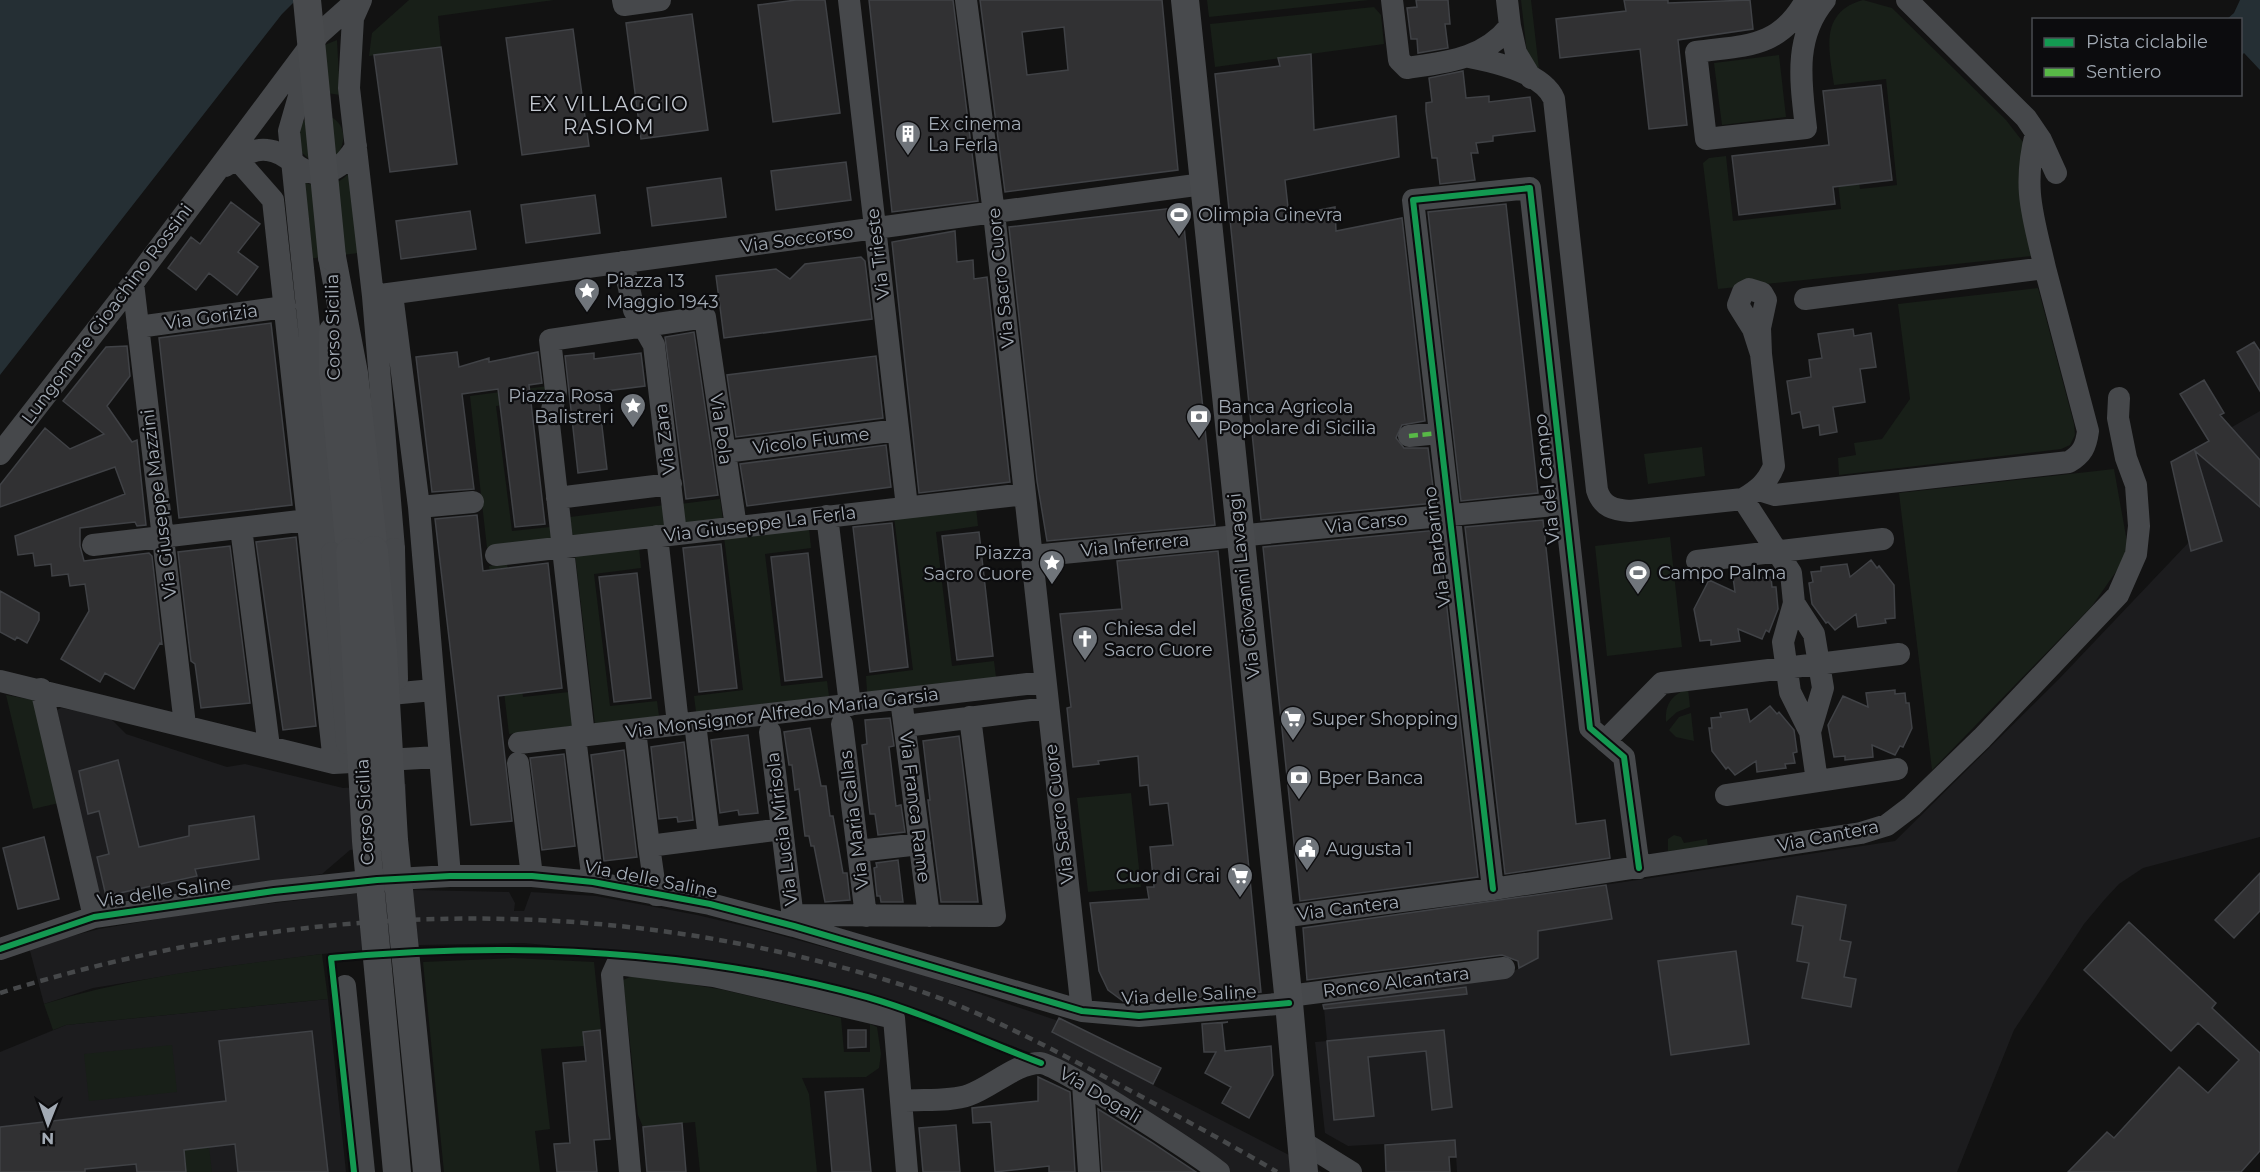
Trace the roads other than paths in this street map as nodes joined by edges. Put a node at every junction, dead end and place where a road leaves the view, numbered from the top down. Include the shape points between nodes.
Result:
1 (307, 0) edge
2 (359, 0) edge
3 (623, 0) edge
4 (660, 0) edge
5 (849, 0) edge
6 (966, 0) edge
7 (1185, 0) edge
8 (1392, 0) edge
9 (1507, 0) edge
10 (1907, 0) edge
11 (1810, 1) edge
12 (1510, 26) junction
13 (318, 34) junction
14 (1469, 57) junction
15 (1531, 78) junction
16 (274, 97) junction
17 (296, 99) junction
18 (2036, 133) junction
19 (354, 135) junction
20 (237, 159) junction
21 (290, 160) junction
22 (213, 173) junction
23 (2056, 173) dead end
24 (1203, 184) junction
25 (1413, 200) joint
26 (994, 213) junction
27 (875, 228) junction
28 (623, 262) junction
29 (2045, 268) junction
30 (133, 283) junction
31 (382, 295) junction
32 (1805, 299) dead end
33 (285, 307) junction
34 (138, 327) junction
35 (648, 335) junction
36 (1761, 354) dead end
37 (2119, 398) dead end
38 (898, 430) junction
39 (1438, 433) junction
40 (1409, 436) dead end
41 (725, 452) junction
42 (0, 454) edge
43 (670, 484) junction
44 (1025, 494) junction
45 (1751, 494) junction
46 (557, 498) junction
47 (473, 502) dead end
48 (1565, 504) junction
49 (419, 507) junction
50 (907, 507) junction
51 (1448, 515) junction
52 (827, 516) junction
53 (308, 520) junction
54 (736, 527) junction
55 (241, 528) junction
56 (666, 535) junction
57 (1239, 535) junction
58 (162, 537) junction
59 (1882, 539) dead end
60 (93, 545) dead end
61 (563, 547) junction
62 (363, 551) junction
63 (1779, 551) junction
64 (496, 555) dead end
65 (1032, 556) junction
66 (1697, 561) dead end
67 (425, 585) junction
68 (316, 593) junction
69 (1794, 603) junction
70 (429, 634) junction
71 (321, 641) junction
72 (1899, 654) dead end
73 (1819, 663) junction
74 (1786, 668) junction
75 (0, 681) edge
76 (1044, 682) junction
77 (41, 689) junction
78 (433, 690) junction
79 (327, 699) junction
80 (901, 699) junction
81 (1047, 708) junction
82 (846, 714) junction
83 (970, 717) junction
84 (687, 724) junction
85 (184, 725) junction
86 (905, 726) junction
87 (635, 730) junction
88 (770, 732) dead end
89 (1810, 732) junction
90 (579, 736) junction
91 (1605, 741) junction
92 (269, 747) junction
93 (438, 758) junction
94 (334, 763) junction
95 (1897, 769) dead end
96 (1817, 781) junction
97 (1726, 795) dead end
98 (708, 827) junction
99 (782, 830) junction
100 (920, 844) junction
101 (649, 846) junction
102 (858, 851) junction
103 (1639, 868) junction
104 (450, 876) junction
105 (532, 876) junction
106 (593, 882) junction
107 (1493, 889) junction
108 (656, 895) junction
109 (866, 916) junction
110 (929, 916) junction
111 (94, 917) junction
112 (1280, 917) junction
113 (793, 921) junction
114 (0, 949) edge
115 (1504, 968) dead end
116 (345, 986) dead end
117 (1289, 1000) junction
118 (1082, 1011) junction
119 (1083, 1084) junction
120 (901, 1101) junction
121 (1301, 1141) junction
122 (364, 1172) edge
123 (397, 1172) edge
124 (427, 1172) edge
125 (630, 1172) edge
126 (907, 1172) edge
127 (1089, 1172) edge
128 (1220, 1172) edge
129 (1304, 1172) edge
130 (1351, 1172) edge

1 - 62 main road, Corso Sicilia, bridge via 332,256 333,374
2 - 13 street, Lungomare Gioachino Rossini
2 - 19 street via 353,18 349,88
3 - 4 street via 624,4
5 - 27 street, Via Trieste
6 - 26 street, Via Sacro Cuore
7 - 24 main road, Via Giovanni Lavaggi
8 - 14 street via 1399,60 1407,68
9 - 12 street
10 - 18 street via 2026,118
11 - 11 street via 1788,26 1765,42 1696,52 1706,140 1806,128 1800,66 1804,39 1817,10
12 - 14 street via 1491,46
12 - 15 street via 1516,53
13 - 16 street, Lungomare Gioachino Rossini
13 - 17 street
14 - 15 street via 1495,62
15 - 45 street via 1550,90 1554,99 1599,496 1613,509 1630,511
16 - 17 street
16 - 22 street, Lungomare Gioachino Rossini
17 - 19 street via 337,106
17 - 21 street via 289,131
18 - 23 street
18 - 29 street via 2028,194
19 - 21 street via 350,158 340,167 314,173
19 - 31 street
20 - 21 street via 251,151 266,150
20 - 22 street
20 - 33 street, Corso Sicilia via 273,200
21 - 62 street
22 - 30 street, Lungomare Gioachino Rossini
24 - 26 street, Via Soccorso
24 - 57 main road, Via Giovanni Lavaggi
25 - 39 street, Via Barbarino
25 - 48 street, Via del Campo via 1530,188
26 - 27 street, Via Soccorso
26 - 44 street, Via Sacro Cuore
27 - 28 street, Via Soccorso
27 - 38 street, Via Trieste
28 - 31 street, Via Soccorso
28 - 35 street, Via Zara via 634,310
29 - 32 street
29 - 45 street via 2088,431 2080,455 2068,462 1775,495
30 - 34 street, Via Giuseppe Mazzini
30 - 42 street, Lungomare Gioachino Rossini
31 - 49 street
31 - 62 street
33 - 34 street, Via Gorizia
33 - 53 street, Corso Sicilia
34 - 58 street, Via Giuseppe Mazzini
35 - 41 street, Via Pola via 705,317
35 - 43 street, Via Zara
35 - 46 street via 550,340 556,391 549,424
36 - 45 street via 1774,466 1769,478
37 - 103 street, Via Cantera via 2118,418 2136,485 2139,526 2129,575 2118,595 1974,746 1887,825 1861,833
38 - 41 street, Vicolo Fiume
38 - 50 street, Via Trieste
39 - 40 street
39 - 51 street, Via Barbarino
41 - 54 street, Via Pola
43 - 46 street
43 - 56 street, Via Zara
44 - 50 street, Via Giuseppe La Ferla
44 - 65 street, Via Sacro Cuore
45 - 63 street
46 - 61 street
47 - 49 street
48 - 51 street, Via Carso
48 - 91 street, Via del Campo via 1590,728
49 - 67 street
50 - 52 street, Via Giuseppe La Ferla
51 - 57 street, Via Carso
51 - 107 street, Via Barbarino
52 - 54 street, Via Giuseppe La Ferla
52 - 82 street, Via Maria Callas
53 - 55 street
53 - 68 street, Corso Sicilia
54 - 56 street, Via Giuseppe La Ferla
55 - 58 street
55 - 92 street
56 - 61 street, Via Giuseppe La Ferla
56 - 84 street, Via Zara
57 - 65 street, Via Inferrera
57 - 112 main road, Via Giovanni Lavaggi
58 - 60 street
58 - 85 street, Via Giuseppe Mazzini
59 - 63 street
61 - 64 street, Via Giuseppe La Ferla
61 - 90 street
62 - 123 main road, Corso Sicilia, bridge via 366,841
62 - 124 main road, Corso Sicilia, bridge via 383,650 394,840
63 - 66 street
63 - 69 street via 1791,573
65 - 76 street, Via Sacro Cuore
67 - 68 street
67 - 70 street
68 - 71 street, Corso Sicilia
69 - 73 street via 1814,634
69 - 74 street via 1783,642
70 - 71 street
70 - 78 street
71 - 79 street, Corso Sicilia
72 - 73 street
73 - 74 street
73 - 89 street via 1823,688
74 - 89 street via 1790,692
74 - 91 street via 1662,683
75 - 77 street
76 - 80 street, Via Monsignor Alfredo Maria Garsia
76 - 81 street, Via Sacro Cuore
77 - 85 street
77 - 111 street
78 - 79 street
78 - 93 street
79 - 94 street, Corso Sicilia
80 - 82 street, Via Monsignor Alfredo Maria Garsia
80 - 86 street, Via Franca Rame
81 - 83 street
81 - 118 street, Via Sacro Cuore
82 - 84 street, Via Monsignor Alfredo Maria Garsia
82 - 102 street, Via Maria Callas
83 - 86 street
83 - 110 street via 995,916
84 - 87 street, Via Monsignor Alfredo Maria Garsia
84 - 98 street, Via Zara
85 - 92 street
86 - 100 street, Via Franca Rame
87 - 90 street, Via Monsignor Alfredo Maria Garsia
87 - 101 street
88 - 99 street, Via Lucia Mirisola
89 - 96 street
90 - 105 street, Via Monsignor Alfredo Maria Garsia via 519,753
90 - 106 street
91 - 103 street, Via del Campo via 1624,757
92 - 94 street
93 - 94 street
93 - 104 street
95 - 96 street
96 - 97 street
98 - 99 street
98 - 101 street
99 - 113 street, Via Lucia Mirisola
100 - 102 street
100 - 110 street, Via Franca Rame
101 - 108 street
102 - 109 street, Via Maria Callas
103 - 107 street, Via Cantera
104 - 105 street, Via delle Saline
104 - 111 street, Via delle Saline via 285,890
105 - 106 street, Via delle Saline
106 - 108 street, Via delle Saline
107 - 112 street, Via Cantera
108 - 113 street, Via delle Saline
109 - 110 street
109 - 113 street
111 - 114 street, Via delle Saline
112 - 117 main road, Via Giovanni Lavaggi
113 - 118 street, Via delle Saline
115 - 117 street, Ronco Alcantara
116 - 122 street
117 - 118 street, Via delle Saline via 1139,1016
117 - 121 main road, Via Giovanni Lavaggi
119 - 120 street, Via Dogali via 1041,1063 1022,1068 966,1096
119 - 127 street
119 - 128 street, Via Dogali
120 - 125 street via 894,1018 714,976 617,964 612,975
120 - 126 street
121 - 129 main road, Via Giovanni Lavaggi
121 - 130 street

